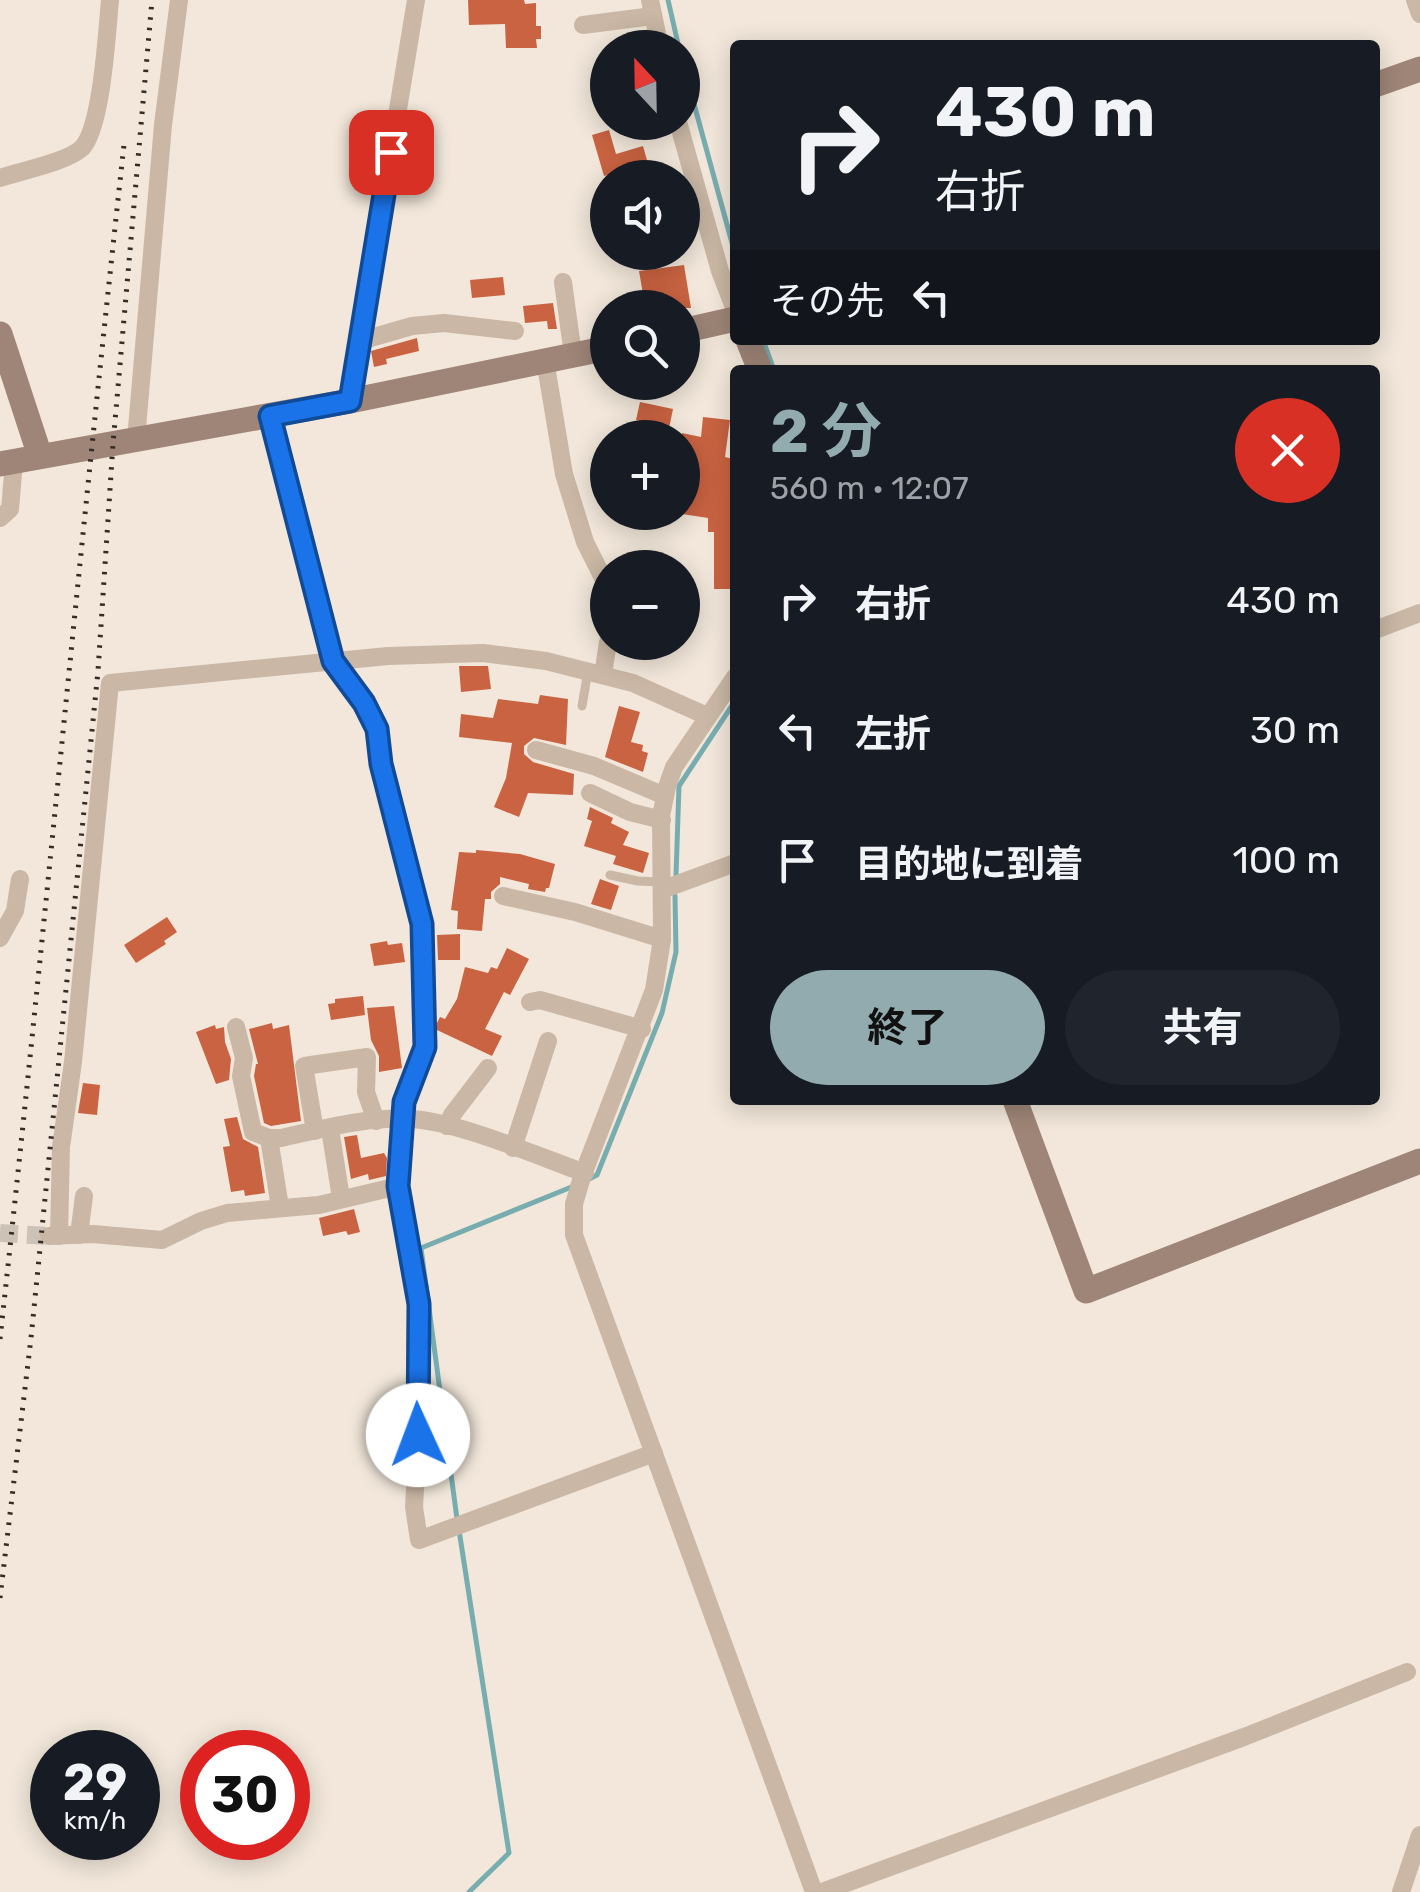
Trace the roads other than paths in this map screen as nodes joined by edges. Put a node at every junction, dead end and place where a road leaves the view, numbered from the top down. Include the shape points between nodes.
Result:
1 (110, 0) edge
2 (179, 0) edge
3 (416, 0) edge
4 (1415, 0) edge
5 (652, 8) edge
6 (1420, 14) edge
7 (583, 26) dead end
8 (1420, 69) edge
9 (1380, 83) edge
10 (683, 140) edge
11 (0, 178) edge
12 (563, 282) dead end
13 (730, 297) edge
14 (730, 321) edge
15 (700, 327) edge
16 (514, 331) dead end
17 (0, 334) edge
18 (360, 341) junction
19 (590, 352) edge
20 (573, 355) junction
21 (545, 360) junction
22 (350, 401) junction
23 (270, 416) junction
24 (136, 440) junction
25 (40, 456) junction
26 (7, 463) edge
27 (0, 518) edge
28 (590, 554) edge
29 (1420, 613) edge
30 (1380, 628) edge
31 (601, 660) edge
32 (333, 661) junction
33 (596, 673) junction
34 (730, 684) edge
35 (582, 706) dead end
36 (707, 716) junction
37 (536, 750) dead end
38 (590, 793) dead end
39 (665, 796) junction
40 (662, 820) junction
41 (730, 865) edge
42 (610, 874) dead end
43 (20, 880) dead end
44 (664, 886) junction
45 (503, 896) dead end
46 (0, 938) edge
47 (662, 938) junction
48 (530, 1002) dead end
49 (236, 1027) dead end
50 (642, 1029) junction
51 (548, 1041) dead end
52 (488, 1068) dead end
53 (1017, 1105) edge
54 (404, 1119) junction
55 (376, 1121) junction
56 (448, 1126) junction
57 (323, 1130) junction
58 (269, 1138) junction
59 (514, 1148) junction
60 (1420, 1161) edge
61 (584, 1175) junction
62 (398, 1186) junction
63 (84, 1196) dead end
64 (341, 1198) junction
65 (280, 1207) junction
66 (79, 1235) junction
67 (654, 1453) junction
68 (1408, 1672) dead end
69 (1420, 1834) edge
70 (814, 1892) edge
71 (822, 1892) edge
72 (1401, 1892) edge

1 - 11 street via 89,137 70,155
2 - 24 street
3 - 18 street
4 - 6 street
5 - 7 street
8 - 9 street
10 - 13 street
12 - 20 street
14 - 15 street
16 - 18 street via 444,323
17 - 25 street
18 - 22 street
19 - 20 street
20 - 21 street
21 - 22 street
21 - 28 street via 564,474
22 - 23 street
23 - 24 street
23 - 32 street
24 - 25 street
25 - 26 street
26 - 27 street via 10,509
29 - 30 street
31 - 33 street
32 - 33 street via 483,653
32 - 54 street via 377,729 422,924 425,1047
32 - 66 street via 110,682 53,1236
33 - 35 lane
33 - 36 street
34 - 36 street
36 - 39 street via 674,768
37 - 39 street
38 - 40 street
39 - 40 street
40 - 44 street
41 - 44 street
42 - 44 lane
43 - 46 street via 16,911
44 - 47 street
45 - 47 street
47 - 50 street
48 - 50 street
49 - 58 street via 253,1132
50 - 61 street
51 - 59 street
52 - 56 street
53 - 60 street via 1086,1292
54 - 55 street
54 - 56 street
54 - 62 street
55 - 57 street
55 - 57 street via 366,1092 367,1058 304,1066
56 - 59 street
57 - 58 street
57 - 64 street
58 - 65 street
59 - 61 street
61 - 67 street via 574,1204 574,1235
62 - 64 street
62 - 67 street via 419,1304 419,1540
63 - 66 street
64 - 65 street
65 - 66 street via 215,1216 162,1240
67 - 70 street
68 - 71 street
69 - 72 street

